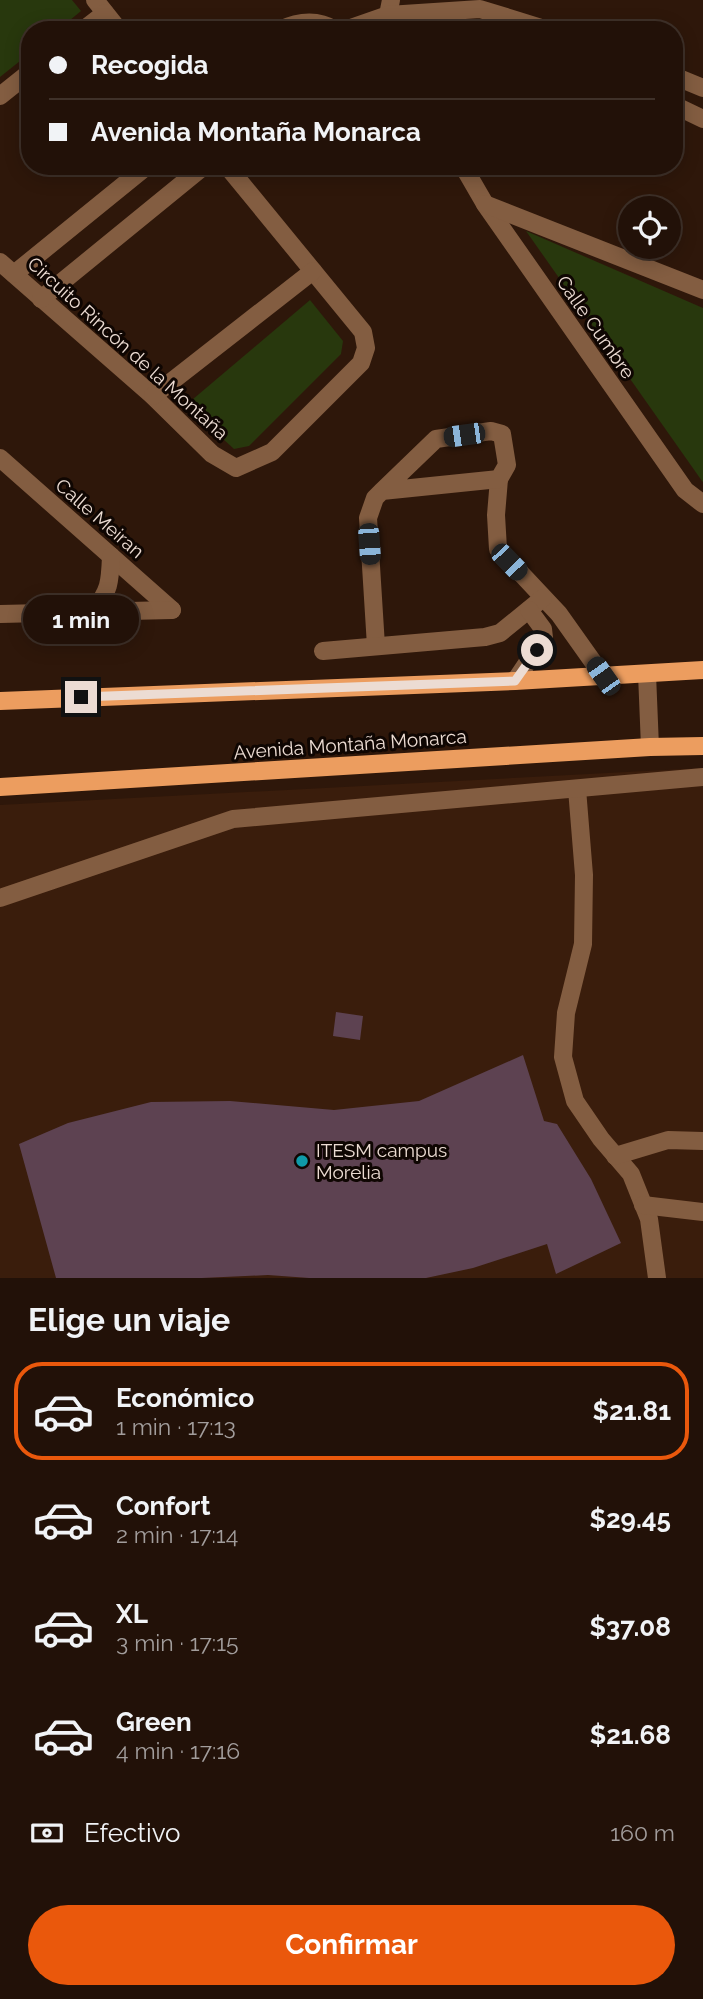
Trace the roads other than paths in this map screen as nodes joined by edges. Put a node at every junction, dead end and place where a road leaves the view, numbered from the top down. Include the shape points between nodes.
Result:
1 (100, 6) edge
2 (390, 15) edge
3 (89, 21) edge
4 (112, 21) edge
5 (372, 21) edge
6 (519, 21) edge
7 (21, 79) edge
8 (683, 80) edge
9 (703, 88) edge
10 (0, 96) edge
11 (683, 109) edge
12 (703, 119) edge
13 (136, 175) edge
14 (193, 175) edge
15 (234, 175) edge
16 (468, 175) edge
17 (485, 204) junction
18 (7, 268) edge
19 (313, 271) junction
20 (703, 290) edge
21 (41, 299) junction
22 (153, 396) junction
23 (0, 458) edge
24 (499, 479) junction
25 (382, 491) junction
26 (703, 504) edge
27 (111, 556) junction
28 (543, 598) junction
29 (529, 610) junction
30 (93, 611) junction
31 (0, 614) edge
32 (376, 646) junction
33 (323, 651) dead end
34 (703, 670) edge
35 (647, 674) junction
36 (603, 676) junction
37 (515, 681) junction
38 (0, 701) edge
39 (703, 746) edge
40 (650, 747) junction
41 (703, 777) edge
42 (0, 787) edge
43 (577, 789) junction
44 (0, 898) edge
45 (703, 1141) edge
46 (615, 1156) junction
47 (643, 1205) junction
48 (703, 1212) edge
49 (657, 1278) edge

1 - 3 street
1 - 4 street
2 - 5 street
2 - 6 street via 480,9
7 - 10 street
8 - 9 street
11 - 12 street
13 - 18 street
14 - 21 street
15 - 19 street, Circuito Rincón de la Montaña
16 - 17 street, Calle Cumbre
17 - 20 street
17 - 26 street, Calle Cumbre via 685,490
18 - 21 street, Circuito Rincón de la Montaña
19 - 22 street
19 - 22 street, Circuito Rincón de la Montaña via 363,332 366,348 361,363 272,452 236,468 212,454
21 - 22 street, Circuito Rincón de la Montaña
23 - 27 street, Calle Meiran
24 - 25 street
24 - 25 street via 507,465 502,434 491,431 436,439
24 - 28 street via 498,549
25 - 32 street via 368,518
27 - 30 street via 106,596
27 - 30 street, Calle Meiran via 172,610
28 - 29 street
28 - 36 street
29 - 32 street via 500,633 485,637
29 - 37 street via 544,638
30 - 31 street
32 - 33 street
34 - 35 main road
35 - 36 main road
35 - 40 street
36 - 37 main road
37 - 38 main road
39 - 40 main road, Avenida Montaña Monarca
40 - 42 main road, Avenida Montaña Monarca
41 - 43 street
43 - 44 street via 233,819
43 - 46 street via 584,875 583,944 566,1013 563,1057 575,1101
45 - 46 street via 668,1140
46 - 47 street via 631,1174
47 - 48 street
47 - 49 street

